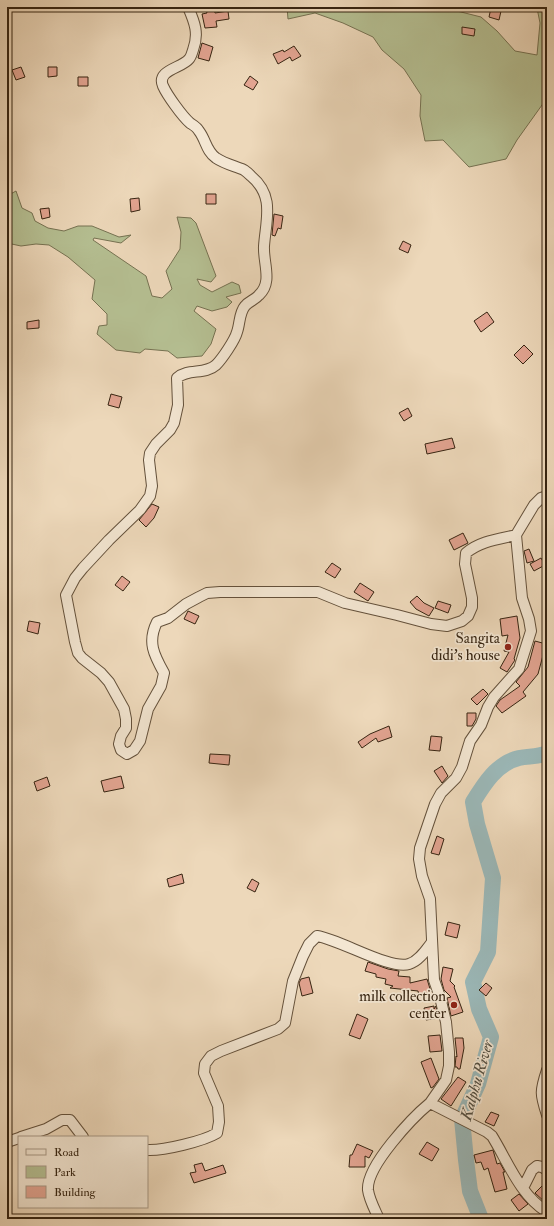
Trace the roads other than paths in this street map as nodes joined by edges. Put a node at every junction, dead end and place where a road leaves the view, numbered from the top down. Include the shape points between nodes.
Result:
1 (188, 7) edge
2 (547, 496) edge
3 (516, 535) junction
4 (432, 942) junction
5 (547, 1070) edge
6 (430, 1103) junction
7 (547, 1115) edge
8 (23, 1136) edge
9 (82, 1136) edge
10 (18, 1138) edge
11 (7, 1142) edge
12 (148, 1150) edge
13 (547, 1170) edge
14 (523, 1188) junction
15 (547, 1212) edge
16 (379, 1219) edge

1 - 3 street via 197,35 195,45 190,58 169,70 163,76 162,84 189,122 199,130 210,153 222,162 245,170 261,185 268,209 264,248 267,279 264,290 244,307 234,340 215,366 182,373 177,378 178,405 174,423 150,453 150,496 140,510 83,568 66,595 78,653 109,682 124,709 126,728 119,744 121,750 127,754 134,750 140,741 148,708 161,686 164,673 153,648 151,639 154,628 157,622 168,618 186,604 207,594 220,592 318,592 345,603 447,626 462,622 472,606 465,564 466,553 473,547 492,540
2 - 3 street via 534,505
3 - 4 street via 522,598 531,631 519,669 494,697 470,741 456,778 441,793 435,804 420,848 422,876 430,899
4 - 6 street via 434,980 446,1022 449,1066 446,1080
4 - 12 street via 422,956 409,964 395,964 317,936 309,944 293,981 285,1023 278,1029 211,1056 205,1064 204,1073 218,1106 217,1133 188,1143
5 - 7 street via 542,1083 541,1097
6 - 14 street via 492,1136
6 - 16 street via 396,1137 372,1174 368,1190
8 - 9 street via 46,1129 62,1120 70,1120
10 - 11 street
13 - 14 street via 537,1166 532,1170
14 - 15 street via 536,1204

